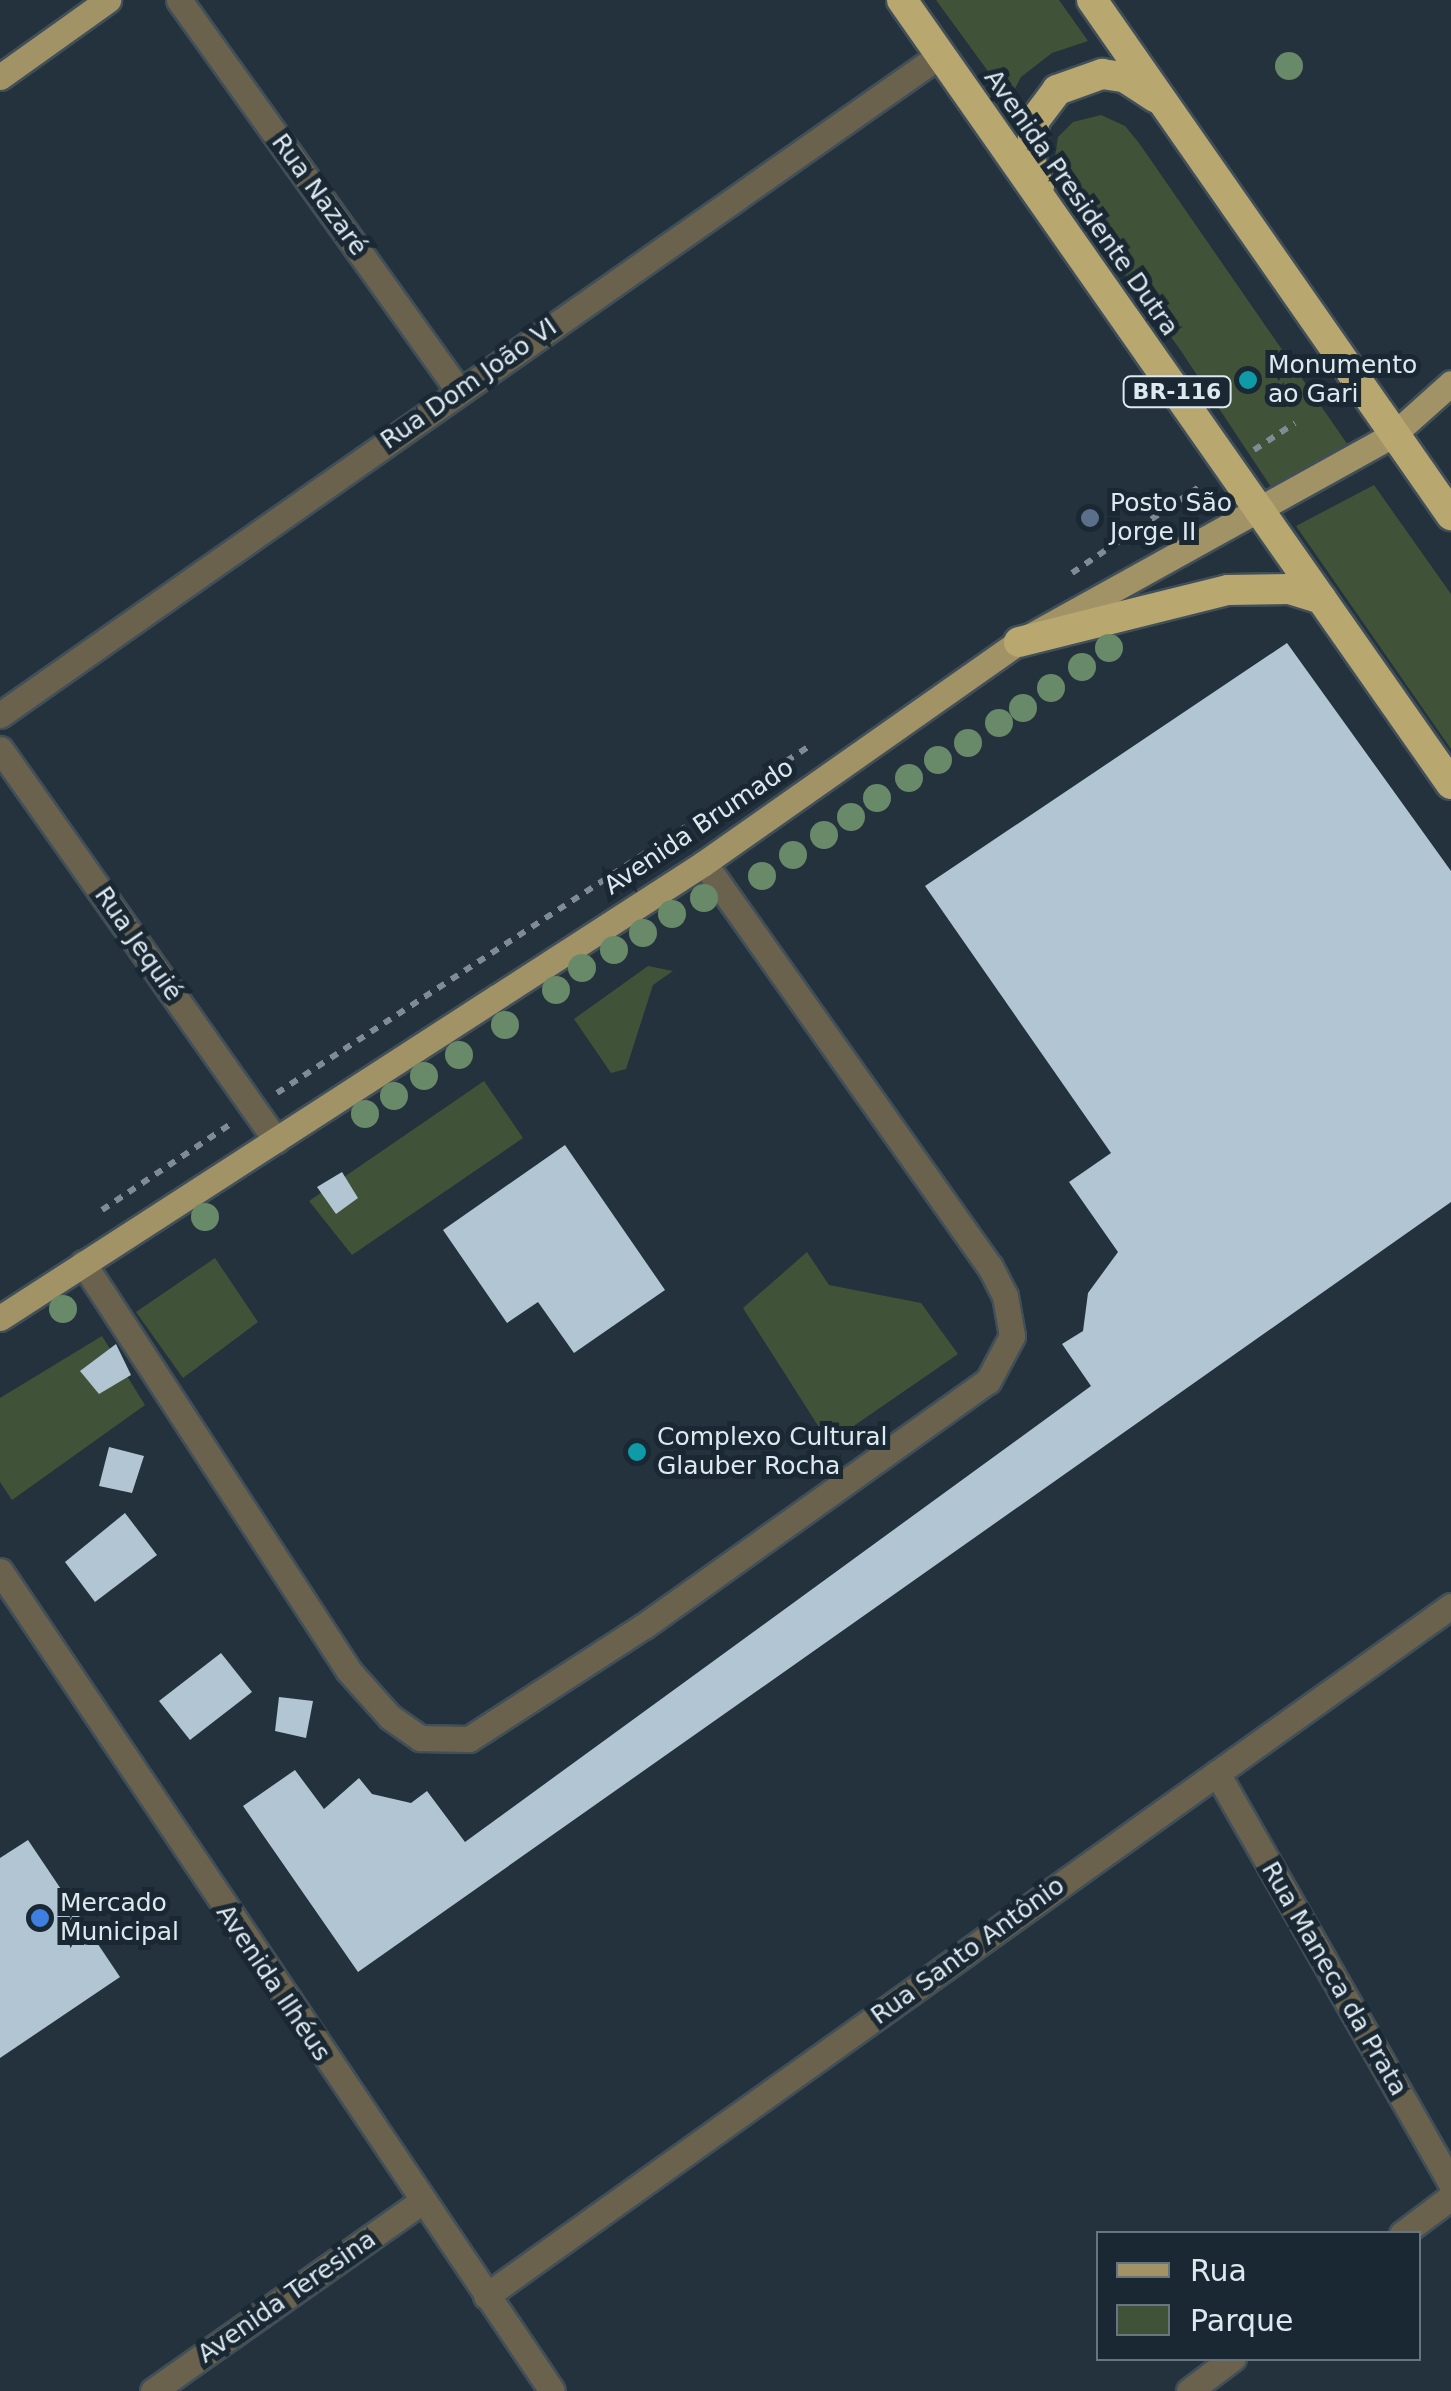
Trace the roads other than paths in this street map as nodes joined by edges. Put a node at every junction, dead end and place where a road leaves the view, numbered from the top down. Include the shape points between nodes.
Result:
1 (108, 0) edge
2 (180, 0) edge
3 (902, 0) edge
4 (1092, 0) edge
5 (940, 55) junction
6 (0, 77) edge
7 (1169, 110) junction
8 (1045, 204) junction
9 (1443, 389) edge
10 (459, 391) junction
11 (1394, 434) junction
12 (1256, 506) junction
13 (1451, 515) edge
14 (1321, 599) junction
15 (1018, 642) junction
16 (0, 715) edge
17 (0, 749) edge
18 (1451, 784) edge
19 (704, 863) junction
20 (276, 1140) junction
21 (83, 1262) junction
22 (0, 1318) edge
23 (0, 1571) edge
24 (1451, 1606) edge
25 (1217, 1773) junction
26 (1451, 2184) edge
27 (1451, 2197) edge
28 (420, 2203) junction
29 (1406, 2231) edge
30 (486, 2296) junction
31 (1228, 2361) edge
32 (154, 2391) edge
33 (552, 2391) edge
34 (1188, 2391) edge

1 - 6 main road
2 - 10 street, Rua Nazaré
3 - 5 highway, Avenida Presidente Dutra / BR-116
4 - 7 highway
5 - 8 highway, Avenida Presidente Dutra / BR-116
5 - 10 street, Rua Dom João VI
7 - 8 highway via 1124,77 1078,78 1057,90 1042,104 1031,141
7 - 11 highway
8 - 12 highway, Avenida Presidente Dutra / BR-116
9 - 11 main road, Avenida Brumado
10 - 16 street, Rua Dom João VI
11 - 12 main road, Avenida Brumado
11 - 13 highway
12 - 14 highway, Avenida Presidente Dutra / BR-116
12 - 15 main road, Avenida Brumado
14 - 15 highway via 1288,589 1228,590
14 - 18 highway, Avenida Presidente Dutra / BR-116
15 - 19 main road, Avenida Brumado
17 - 20 street, Rua Jequié
19 - 20 main road, Avenida Brumado
19 - 21 street via 990,1266 1005,1296 1012,1336 988,1381 469,1739 420,1738 390,1717 348,1670
20 - 21 main road, Avenida Brumado
21 - 22 main road, Avenida Brumado
23 - 28 street, Avenida Ilhéus
24 - 25 street, Rua Santo Antônio
25 - 26 street, Rua Maneca da Prata
25 - 30 street, Rua Santo Antônio
27 - 29 street
28 - 30 street, Avenida Ilhéus
28 - 32 street, Avenida Teresina
30 - 33 street, Avenida Ilhéus
31 - 34 street

